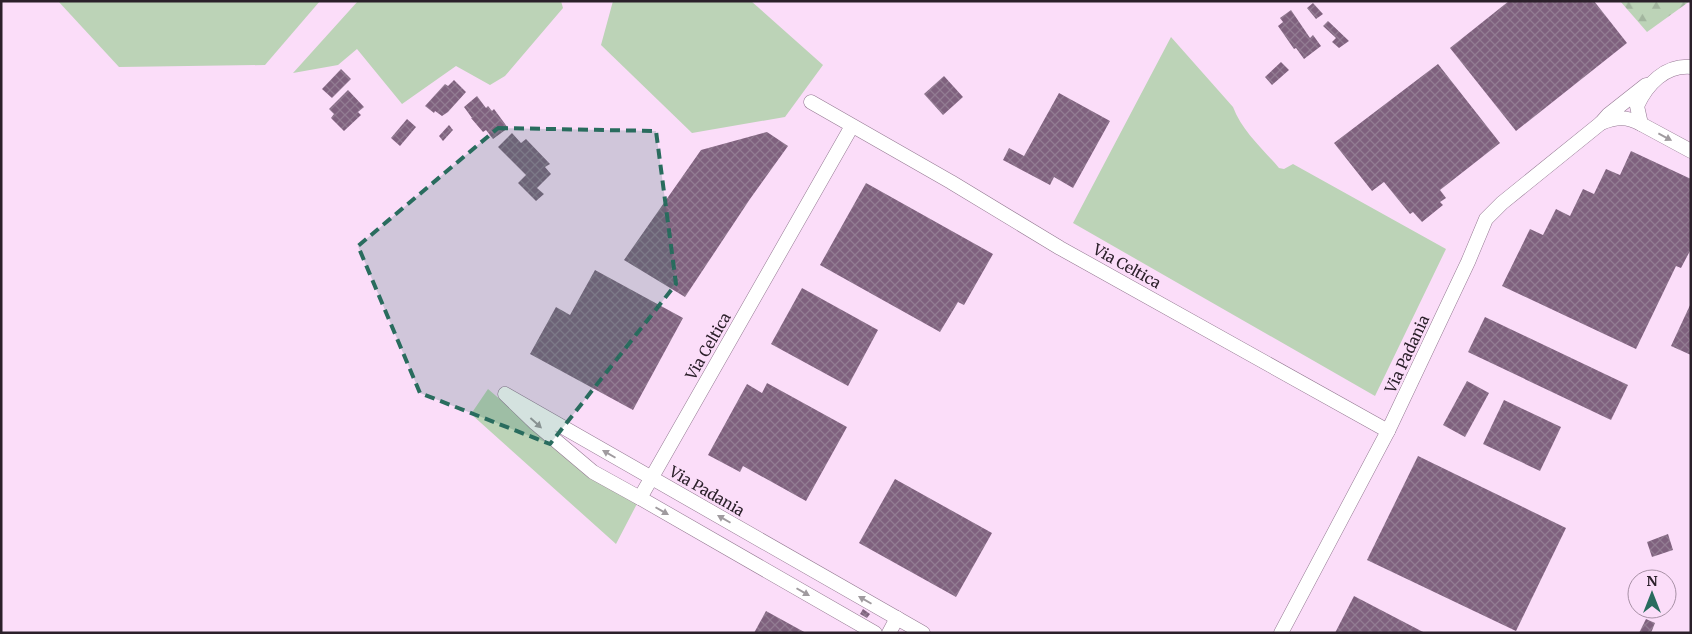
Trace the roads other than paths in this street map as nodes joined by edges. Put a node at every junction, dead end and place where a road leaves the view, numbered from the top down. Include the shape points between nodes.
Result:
1 (1691, 67) edge
2 (1651, 82) junction
3 (812, 102) dead end
4 (1602, 123) junction
5 (1641, 124) junction
6 (852, 126) junction
7 (1691, 151) edge
8 (1388, 431) junction
9 (651, 478) junction
10 (640, 498) junction
11 (897, 618) junction
12 (874, 633) edge
13 (889, 633) edge
14 (923, 633) edge
15 (1281, 633) edge

1 - 2 street via 1675,67
2 - 4 street, Via Padania
2 - 5 street via 1637,106
3 - 6 street, Via Celtica
4 - 5 street via 1625,118
4 - 8 street, Via Padania via 1486,219
5 -> 7 street
6 - 8 street, Via Celtica via 1060,248
6 - 9 street, Via Celtica
8 - 15 street, Via Padania
9 - 10 street, Via Padania
9 -> 10 street via 502,391 594,472
11 -> 9 street, Via Padania
10 -> 12 street
11 - 13 street
11 - 14 street, Via Padania

